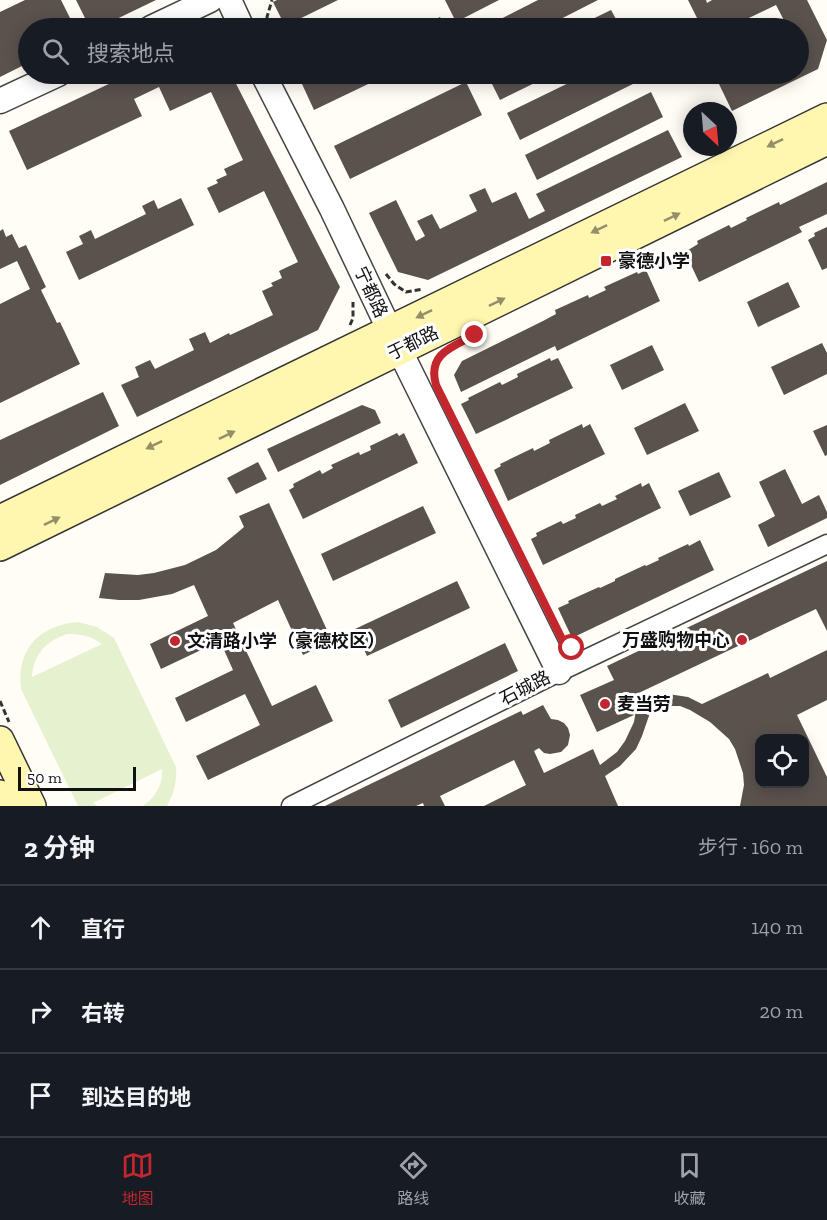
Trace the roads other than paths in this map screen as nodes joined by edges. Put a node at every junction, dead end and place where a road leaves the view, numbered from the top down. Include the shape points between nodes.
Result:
1 (210, 0) edge
2 (229, 0) edge
3 (172, 18) edge
4 (237, 18) edge
5 (37, 84) edge
6 (268, 84) edge
7 (0, 101) edge
8 (827, 117) edge
9 (827, 141) edge
10 (394, 340) junction
11 (0, 519) edge
12 (827, 544) edge
13 (0, 547) edge
14 (559, 672) junction
15 (0, 740) edge
16 (0, 794) edge
17 (6, 806) edge
18 (32, 806) edge
19 (291, 806) edge

1 - 3 street
2 - 4 street
5 - 7 street
6 - 10 street, 宁都路
8 -> 10 main road, 于都路
10 -> 9 main road, 于都路
10 -> 11 main road, 于都路
13 -> 10 main road, 于都路
10 - 14 street, 宁都路
12 - 14 street, 石城路
14 - 19 street, 石城路
15 - 18 main road
16 - 17 main road

